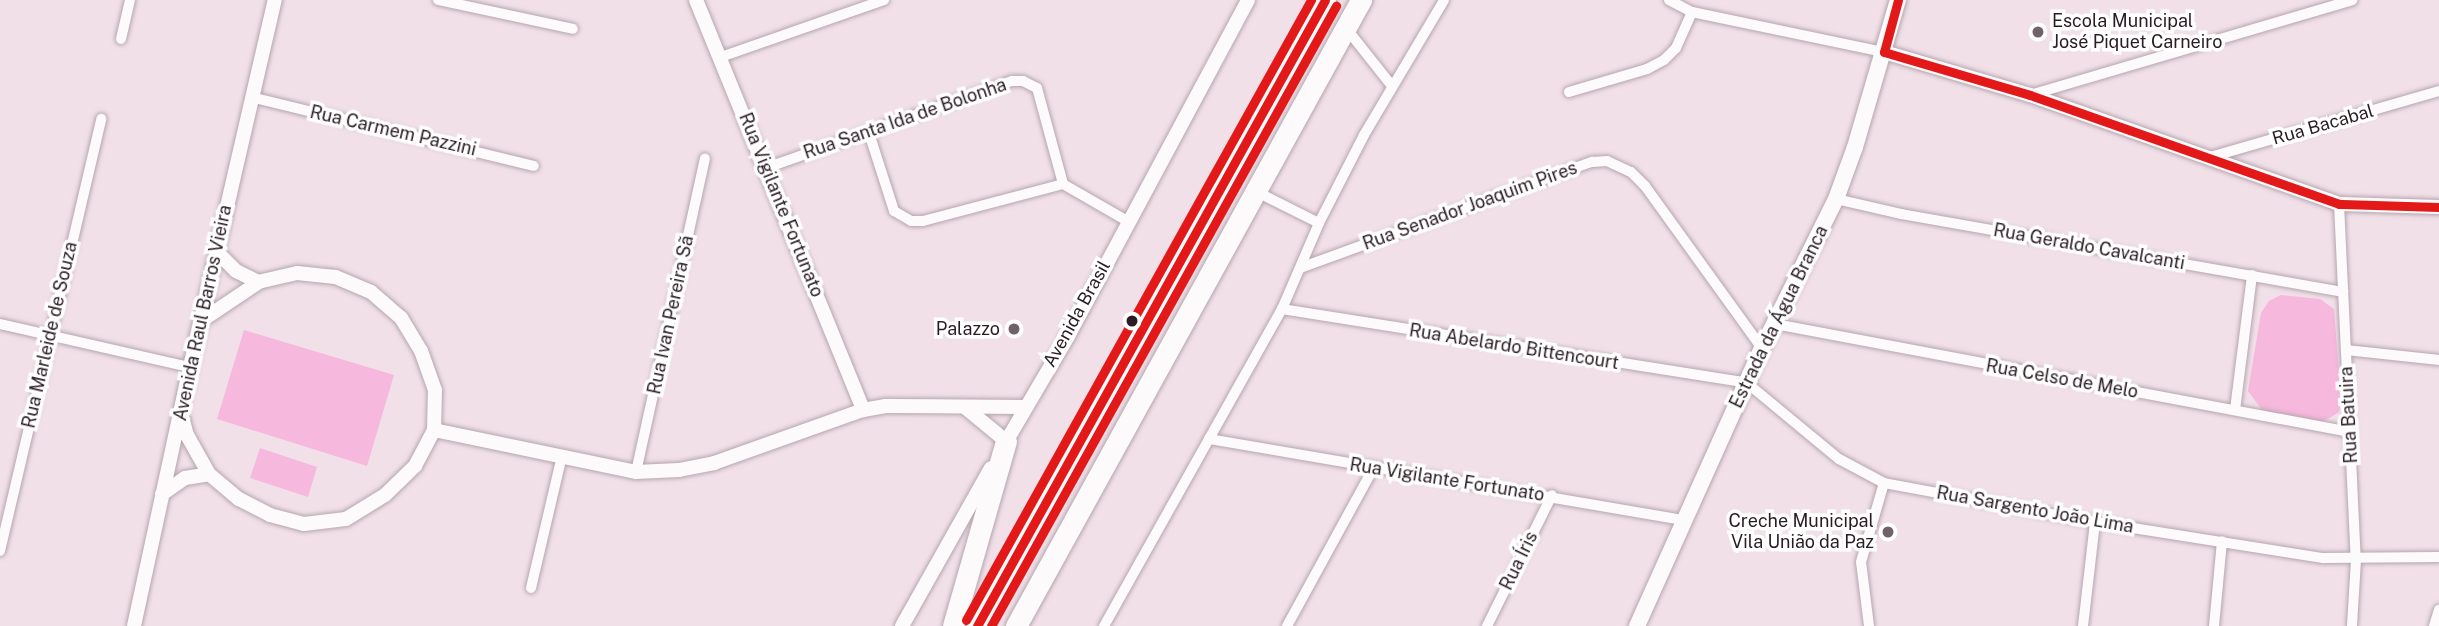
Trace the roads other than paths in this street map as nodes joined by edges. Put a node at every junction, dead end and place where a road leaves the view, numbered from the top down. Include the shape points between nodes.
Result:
1 (130, 0) edge
2 (275, 0) edge
3 (439, 0) edge
4 (696, 0) edge
5 (884, 0) edge
6 (1248, 0) edge
7 (1325, 0) edge
8 (1361, 0) edge
9 (1444, 0) edge
10 (1669, 0) edge
11 (1898, 0) edge
12 (2352, 0) edge
13 (1692, 12) junction
14 (1346, 28) junction
15 (573, 29) dead end
16 (121, 39) dead end
17 (1884, 52) junction
18 (721, 57) junction
19 (1392, 86) junction
20 (2439, 91) edge
21 (1569, 92) dead end
22 (2030, 95) junction
23 (251, 97) junction
24 (101, 120) dead end
25 (869, 132) junction
26 (705, 158) dead end
27 (2207, 158) junction
28 (534, 166) dead end
29 (766, 168) junction
30 (1063, 184) junction
31 (1257, 192) junction
32 (1836, 199) junction
33 (2339, 204) junction
34 (2438, 206) edge
35 (1129, 222) junction
36 (1319, 223) junction
37 (216, 251) junction
38 (1300, 268) junction
39 (2252, 275) junction
40 (259, 282) junction
41 (2343, 292) junction
42 (1282, 309) junction
43 (201, 321) junction
44 (0, 324) edge
45 (1775, 324) junction
46 (51, 334) junction
47 (1762, 348) junction
48 (2346, 351) junction
49 (2439, 360) edge
50 (190, 367) junction
51 (1746, 383) junction
52 (1023, 407) junction
53 (966, 408) junction
54 (863, 410) junction
55 (2235, 410) junction
56 (181, 413) junction
57 (434, 430) junction
58 (2350, 432) junction
59 (1209, 439) junction
60 (1006, 441) junction
61 (562, 456) junction
62 (1373, 470) junction
63 (636, 472) junction
64 (209, 474) junction
65 (1884, 483) junction
66 (162, 494) junction
67 (1552, 495) junction
68 (1685, 520) junction
69 (2095, 522) junction
70 (2222, 541) junction
71 (0, 551) edge
72 (2439, 557) edge
73 (2356, 559) junction
74 (531, 588) dead end
75 (2439, 611) edge
76 (1867, 625) edge
77 (134, 626) edge
78 (902, 626) edge
79 (953, 626) edge
80 (977, 626) edge
81 (1016, 626) edge
82 (1104, 626) edge
83 (1287, 626) edge
84 (1487, 626) edge
85 (1637, 626) edge
86 (2083, 626) edge
87 (2214, 626) edge
88 (2352, 626) edge
89 (2434, 626) edge

1 - 16 street
2 - 23 street, Avenida Raul Barros Vieira
3 - 15 street
4 - 18 street, Rua Vigilante Fortunato
5 - 18 street
6 - 35 street, Avenida Brasil
7 - 80 highway
8 - 14 highway
9 - 19 street
10 - 13 street
11 - 17 main road, Estrada da Água Branca
12 - 22 street
13 - 17 street
13 - 21 street via 1676,48 1664,60
14 - 19 street
14 - 31 highway
17 - 22 street
17 - 32 main road, Estrada da Água Branca
18 - 29 street, Rua Vigilante Fortunato
19 - 36 street
20 - 27 street, Rua Bacabal
22 - 27 street
23 - 28 street, Rua Carmem Pazzini
23 - 37 street, Avenida Raul Barros Vieira
24 - 46 street, Rua Marleide de Souza
25 - 29 street, Rua Santa Ida de Bolonha
25 - 30 street via 894,211 911,221 923,222
25 - 30 street, Rua Santa Ida de Bolonha via 1023,81 1037,88
26 - 63 street, Rua Ivan Pereira Sã
27 - 33 street
29 - 54 street, Rua Vigilante Fortunato
30 - 35 street
31 - 36 street
31 - 81 highway
32 - 39 street, Rua Geraldo Cavalcanti
32 - 45 main road, Estrada da Água Branca
33 - 34 street
33 - 41 street, Rua Batuira
35 - 52 street, Avenida Brasil via 1068,336
36 - 38 street
37 - 40 street via 236,271
37 - 43 street, Avenida Raul Barros Vieira
38 - 42 street
38 - 47 street, Rua Senador Joaquim Pires via 1592,162 1607,161 1631,172 1645,186
39 - 41 street, Rua Geraldo Cavalcanti
39 - 55 street
40 - 43 street
40 - 57 street via 297,273 335,277 371,292 401,318 421,351 435,390
41 - 48 street, Rua Batuira
42 - 51 street, Rua Abelardo Bittencourt
42 - 59 street
43 - 50 street, Avenida Raul Barros Vieira
44 - 46 street
45 - 47 main road, Estrada da Água Branca
45 - 55 street, Rua Celso de Melo
46 - 50 street
46 - 71 street, Rua Marleide de Souza
47 - 51 main road, Estrada da Água Branca
48 - 49 street
48 - 58 street, Rua Batuira
50 - 56 street, Avenida Raul Barros Vieira
51 - 65 street, Rua Sargento João Lima via 1839,460
51 - 68 main road, Estrada da Água Branca
52 - 53 street
52 - 60 street, Avenida Brasil
53 - 54 street via 886,406
53 - 60 street
54 - 63 street via 714,463
55 - 58 street, Rua Celso de Melo
56 - 64 street via 187,435
56 - 66 street, Avenida Raul Barros Vieira
57 - 61 street
57 - 64 street via 415,466 385,495 346,519 304,524 270,515 239,499
58 - 73 street, Rua Batuira
59 - 62 street, Rua Vigilante Fortunato
59 - 82 street
60 - 78 street, Avenida Brasil
60 - 79 highway
61 - 63 street
61 - 74 street
62 - 67 street, Rua Vigilante Fortunato
62 - 83 street
64 - 66 street via 185,478
65 - 69 street, Rua Sargento João Lima
65 - 76 street via 1861,562
66 - 77 street, Avenida Raul Barros Vieira
67 - 68 street, Rua Vigilante Fortunato
67 - 84 street, Rua Íris
68 - 85 main road, Estrada da Água Branca
69 - 70 street, Rua Sargento João Lima
69 - 86 street
70 - 73 street, Rua Sargento João Lima
70 - 87 street
72 - 73 street, Rua Sargento João Lima
73 - 88 street, Rua Batuira
75 - 89 street

